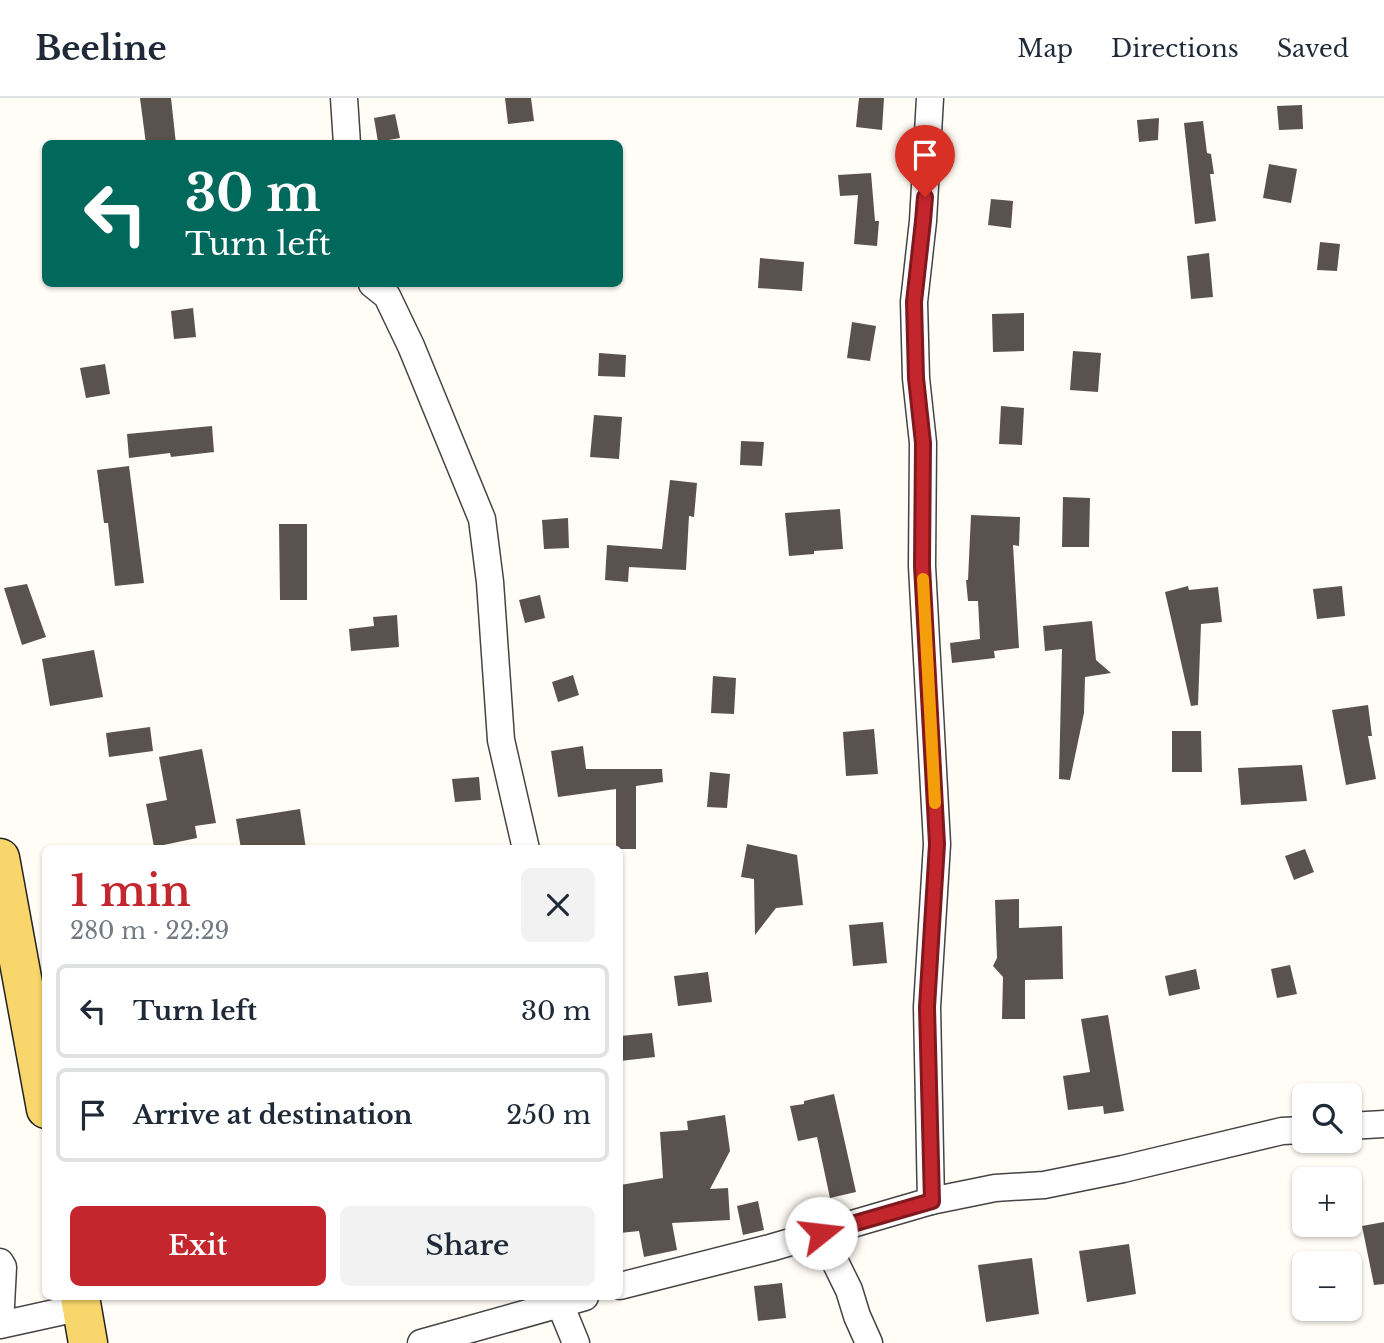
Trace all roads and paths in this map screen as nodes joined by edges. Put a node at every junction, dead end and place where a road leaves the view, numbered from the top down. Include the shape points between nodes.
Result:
1 (344, 98) edge
2 (930, 98) edge
3 (347, 140) edge
4 (376, 287) edge
5 (525, 845) edge
6 (0, 858) edge
7 (42, 1086) edge
8 (1384, 1124) edge
9 (1362, 1125) edge
10 (1292, 1130) edge
11 (932, 1201) junction
12 (821, 1233) junction
13 (0, 1262) edge
14 (623, 1285) edge
15 (573, 1300) edge
16 (83, 1316) edge
17 (421, 1343) edge
18 (576, 1343) edge
19 (869, 1343) edge

1 - 3 street
2 - 11 street via 914,302 937,844 927,1007
4 - 5 street via 387,296 411,346 482,519 501,740
6 - 7 main road
8 - 9 street
10 - 11 street via 1044,1185 995,1188
11 - 12 street
12 - 14 street
12 - 19 street
13 - 16 street via 0,1325
15 - 17 street
15 - 18 street

